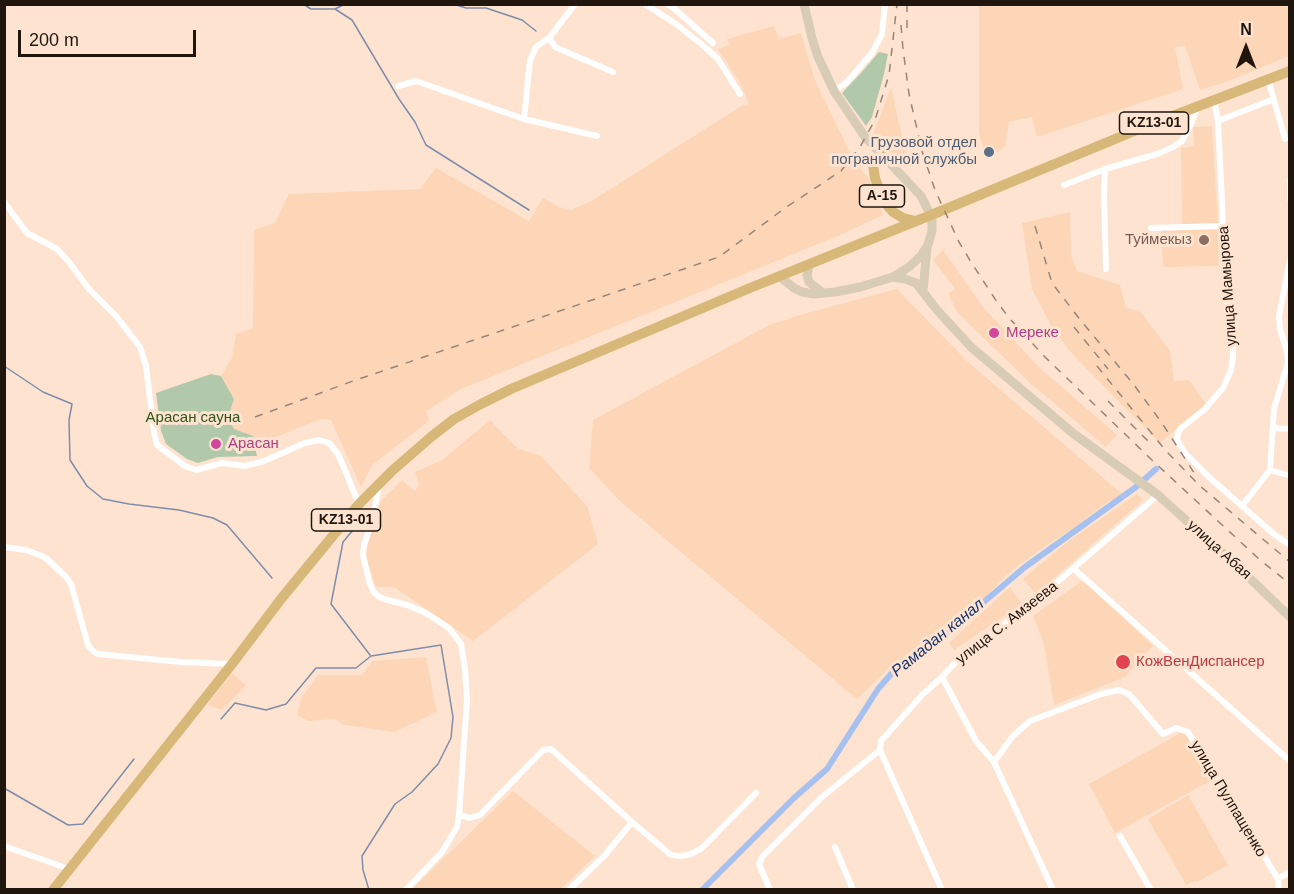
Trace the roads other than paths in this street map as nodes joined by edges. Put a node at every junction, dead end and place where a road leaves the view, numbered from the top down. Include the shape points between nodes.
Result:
1 (575, 4) edge
2 (645, 4) edge
3 (668, 4) edge
4 (804, 4) edge
5 (885, 4) edge
6 (549, 38) junction
7 (714, 43) dead end
8 (1290, 71) edge
9 (613, 72) dead end
10 (1268, 79) junction
11 (398, 86) dead end
12 (834, 91) junction
13 (740, 94) dead end
14 (1214, 99) junction
15 (1274, 99) junction
16 (1197, 106) junction
17 (524, 119) junction
18 (1218, 122) junction
19 (597, 136) dead end
20 (1284, 139) dead end
21 (882, 155) junction
22 (1106, 169) junction
23 (1290, 180) edge
24 (1064, 185) dead end
25 (1290, 199) edge
26 (4, 202) edge
27 (917, 221) junction
28 (1223, 226) junction
29 (1151, 228) dead end
30 (927, 248) junction
31 (1290, 260) edge
32 (808, 265) junction
33 (1106, 269) dead end
34 (779, 276) junction
35 (892, 277) junction
36 (923, 291) junction
37 (823, 293) junction
38 (1286, 334) edge
39 (1286, 381) edge
40 (1273, 428) junction
41 (1290, 429) edge
42 (1270, 470) junction
43 (1290, 476) edge
44 (379, 484) junction
45 (1158, 495) junction
46 (359, 504) junction
47 (1242, 506) junction
48 (1290, 545) edge
49 (4, 547) edge
50 (1074, 569) junction
51 (1290, 617) edge
52 (232, 664) junction
53 (942, 677) junction
54 (880, 750) junction
55 (1290, 761) edge
56 (994, 762) junction
57 (756, 793) dead end
58 (459, 815) junction
59 (633, 822) junction
60 (1120, 836) dead end
61 (4, 846) edge
62 (835, 847) dead end
63 (69, 869) junction
64 (1290, 872) edge
65 (1278, 879) junction
66 (53, 890) edge
67 (406, 890) edge
68 (569, 890) edge
69 (770, 890) edge
70 (853, 890) edge
71 (942, 890) edge
72 (1053, 890) edge
73 (1151, 890) edge
74 (1279, 890) edge

1 - 6 street
2 - 13 street via 718,58
3 - 7 street
4 - 12 main road via 818,57
5 - 12 street via 882,34 872,53
6 - 9 street via 555,47
6 - 17 street via 536,47 530,60
8 - 10 highway, KZ13-01
10 - 14 highway, KZ13-01
10 - 15 street
11 - 17 street via 416,81
12 - 21 main road
14 - 16 highway, KZ13-01
14 - 18 street, улица Мамырова
15 - 18 street
15 - 20 street
16 - 22 street via 1182,141 1157,154
16 - 27 highway, KZ13-01
17 - 19 street
18 - 28 street, улица Мамырова
21 - 27 highway, A-15 via 873,165 879,189 893,212
21 - 30 main road via 928,206 932,231
22 - 24 street
22 - 33 street
23 - 25 street
26 - 46 street via 27,233 57,249 140,347 157,445 184,466 196,470 222,463 244,465 264,461 305,442 329,442
27 - 32 highway, KZ13-01
28 - 29 street
28 - 47 street, улица Мамырова via 1227,307 1233,334 1231,370 1223,388 1181,428 1177,440 1185,453
30 - 35 main road via 909,267
30 - 36 main road
31 - 38 street via 1279,316 1279,325
32 - 34 highway, KZ13-01
32 - 37 main road via 809,282
34 - 37 main road via 802,292
34 - 44 highway, KZ13-01 via 481,404 430,437
35 - 36 main road via 916,283
35 - 37 main road
36 - 45 main road, улица Абая via 971,348 1074,434
38 - 39 street
39 - 40 street via 1278,394
40 - 41 street
40 - 42 street
42 - 43 street
42 - 47 street
44 - 46 highway, KZ13-01
44 - 58 street via 363,545 373,591 384,599 424,612 449,628 461,644 467,700
45 - 50 street, улица С. Амзеева
45 - 51 main road, улица Абая
46 - 52 highway, KZ13-01
47 - 48 street, улица Мамырова
49 - 52 street via 48,559 66,578 88,645 98,654
50 - 53 street, улица С. Амзеева via 966,651
50 - 55 street
52 - 63 highway, KZ13-01
53 - 54 street, улица С. Амзеева via 880,741
53 - 56 street via 976,741
54 - 69 street, улица С. Амзеева via 822,797 762,857 759,864
54 - 71 street
56 - 65 street, улица Пулпащенко via 1030,721 1101,694 1119,690 1129,693 1163,734 1176,728 1188,732
56 - 72 street
57 - 59 street via 692,854 671,855
58 - 59 street via 480,815 543,750 551,749
58 - 67 street via 457,827 441,852
59 - 68 street
60 - 73 street
61 - 63 street
62 - 70 street
63 - 66 highway, KZ13-01
64 - 65 street
65 - 74 street, улица Пулпащенко

